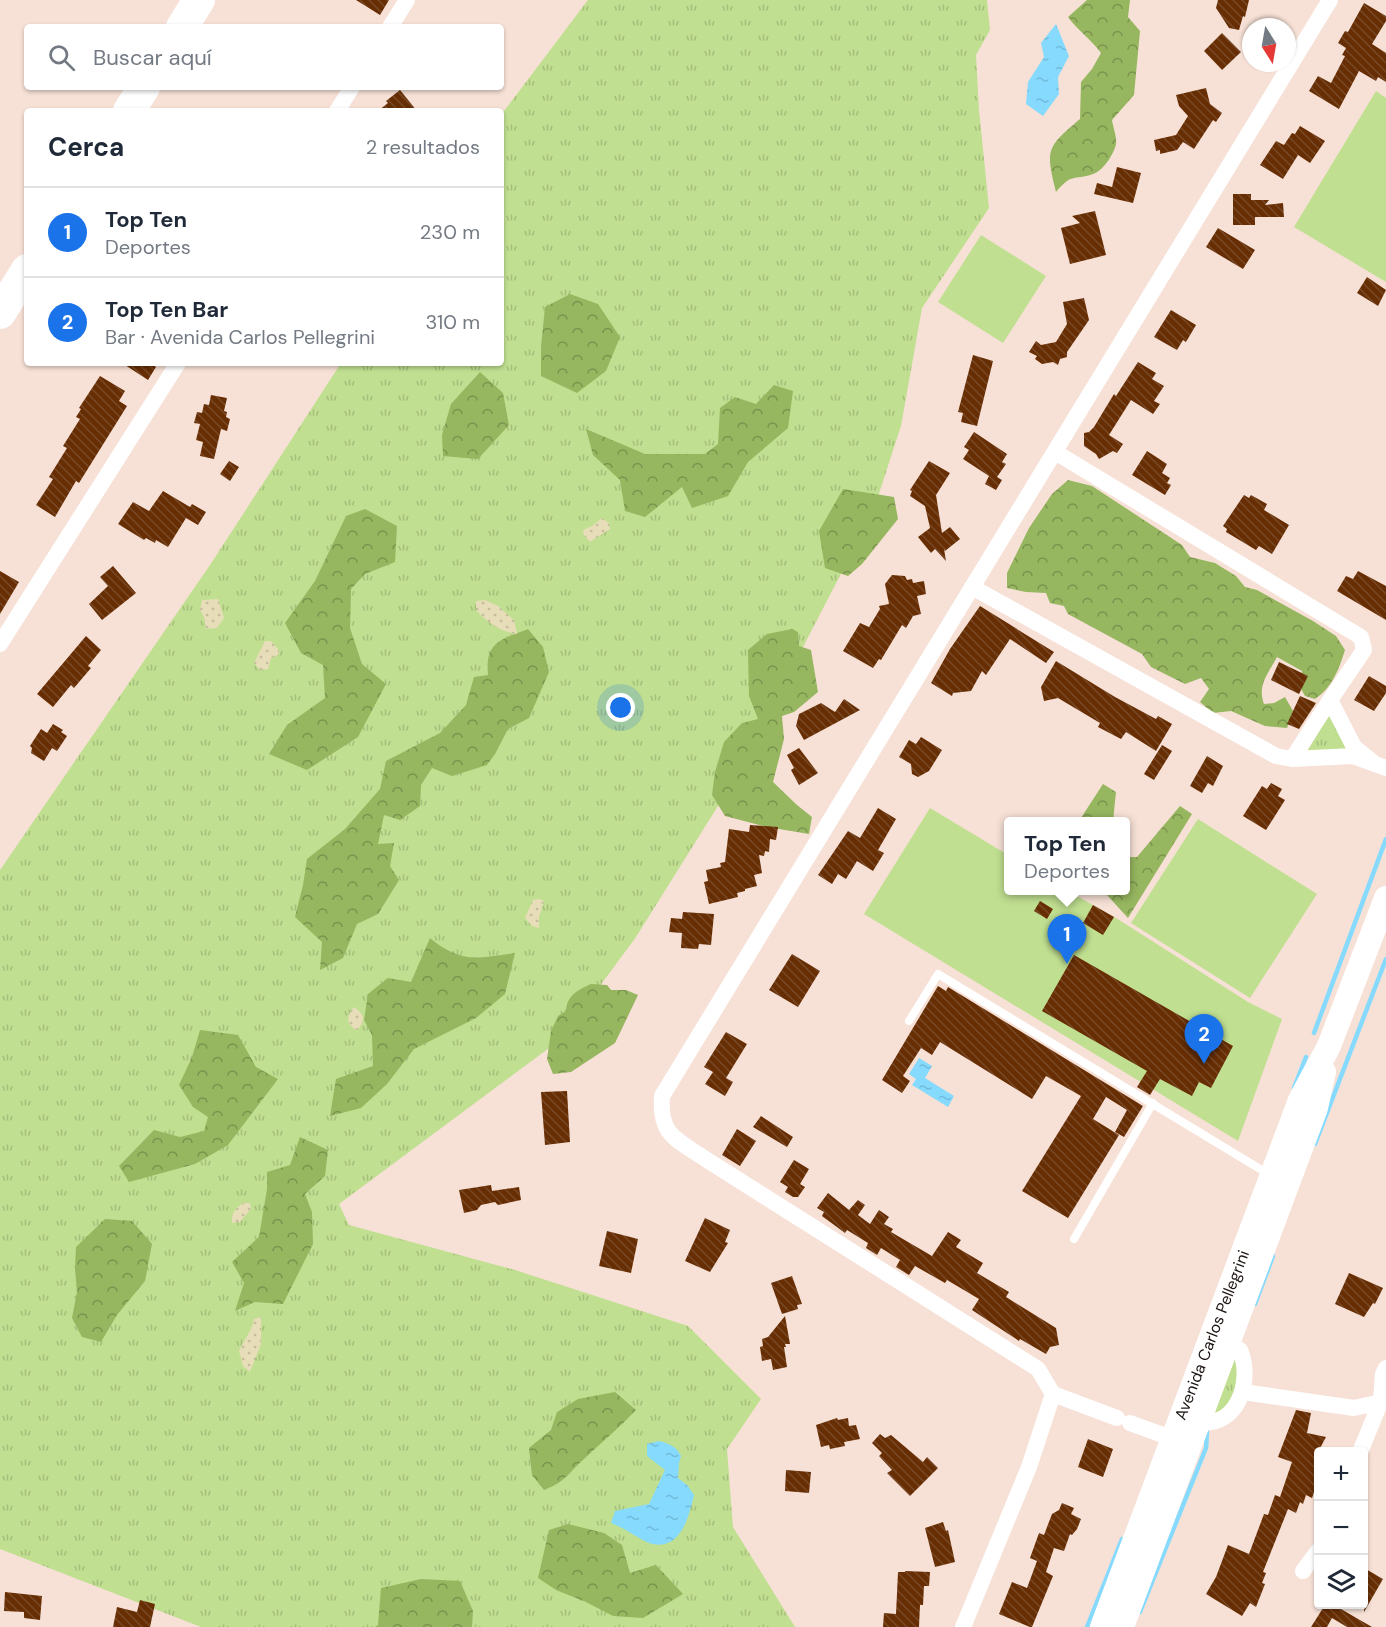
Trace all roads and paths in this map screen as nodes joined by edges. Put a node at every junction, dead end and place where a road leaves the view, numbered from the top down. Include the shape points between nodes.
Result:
1 (199, 0) edge
2 (407, 0) edge
3 (1330, 0) edge
4 (184, 24) edge
5 (392, 24) edge
6 (142, 90) edge
7 (350, 90) edge
8 (131, 108) edge
9 (339, 108) edge
10 (24, 275) edge
11 (0, 313) edge
12 (176, 366) edge
13 (1054, 452) junction
14 (972, 587) junction
15 (0, 644) edge
16 (1330, 700) junction
17 (1292, 759) junction
18 (1380, 766) edge
19 (1386, 898) edge
20 (909, 1021) dead end
21 (1153, 1102) junction
22 (1280, 1179) junction
23 (1074, 1239) dead end
24 (1219, 1339) junction
25 (1386, 1368) edge
26 (1243, 1392) junction
27 (1053, 1394) junction
28 (1383, 1401) edge
29 (1199, 1422) junction
30 (1182, 1442) junction
31 (1362, 1447) edge
32 (1315, 1555) edge
33 (1302, 1570) dead end
34 (963, 1627) edge
35 (1102, 1627) edge
36 (1122, 1627) edge

1 - 4 highway
2 - 5 street
3 - 13 street
6 - 8 highway
7 - 9 street
10 - 11 highway
12 - 15 street
13 - 14 street
13 - 16 street via 1361,637 1364,650
14 - 17 street via 1276,756
14 - 27 street via 662,1096 660,1114 668,1132 707,1160 1038,1369
16 - 17 street
16 - 18 street via 1354,747
17 - 18 street via 1353,756
19 - 22 main road, Avenida Carlos Pellegrini via 1329,1046 1316,1108
20 - 21 lane via 938,974
21 - 22 lane
21 - 23 lane
22 - 24 main road, Avenida Carlos Pellegrini
24 - 26 street via 1240,1350 1245,1362
24 - 29 main road, Avenida Carlos Pellegrini
24 - 30 main road, Avenida Carlos Pellegrini
25 - 28 street
26 - 28 street via 1354,1408
26 - 29 street via 1221,1419
27 - 30 street
27 - 34 street via 1029,1467
28 - 31 street
29 - 30 main road, Avenida Carlos Pellegrini
30 - 35 main road, Avenida Carlos Pellegrini
30 - 36 main road, Avenida Carlos Pellegrini
32 - 33 street

